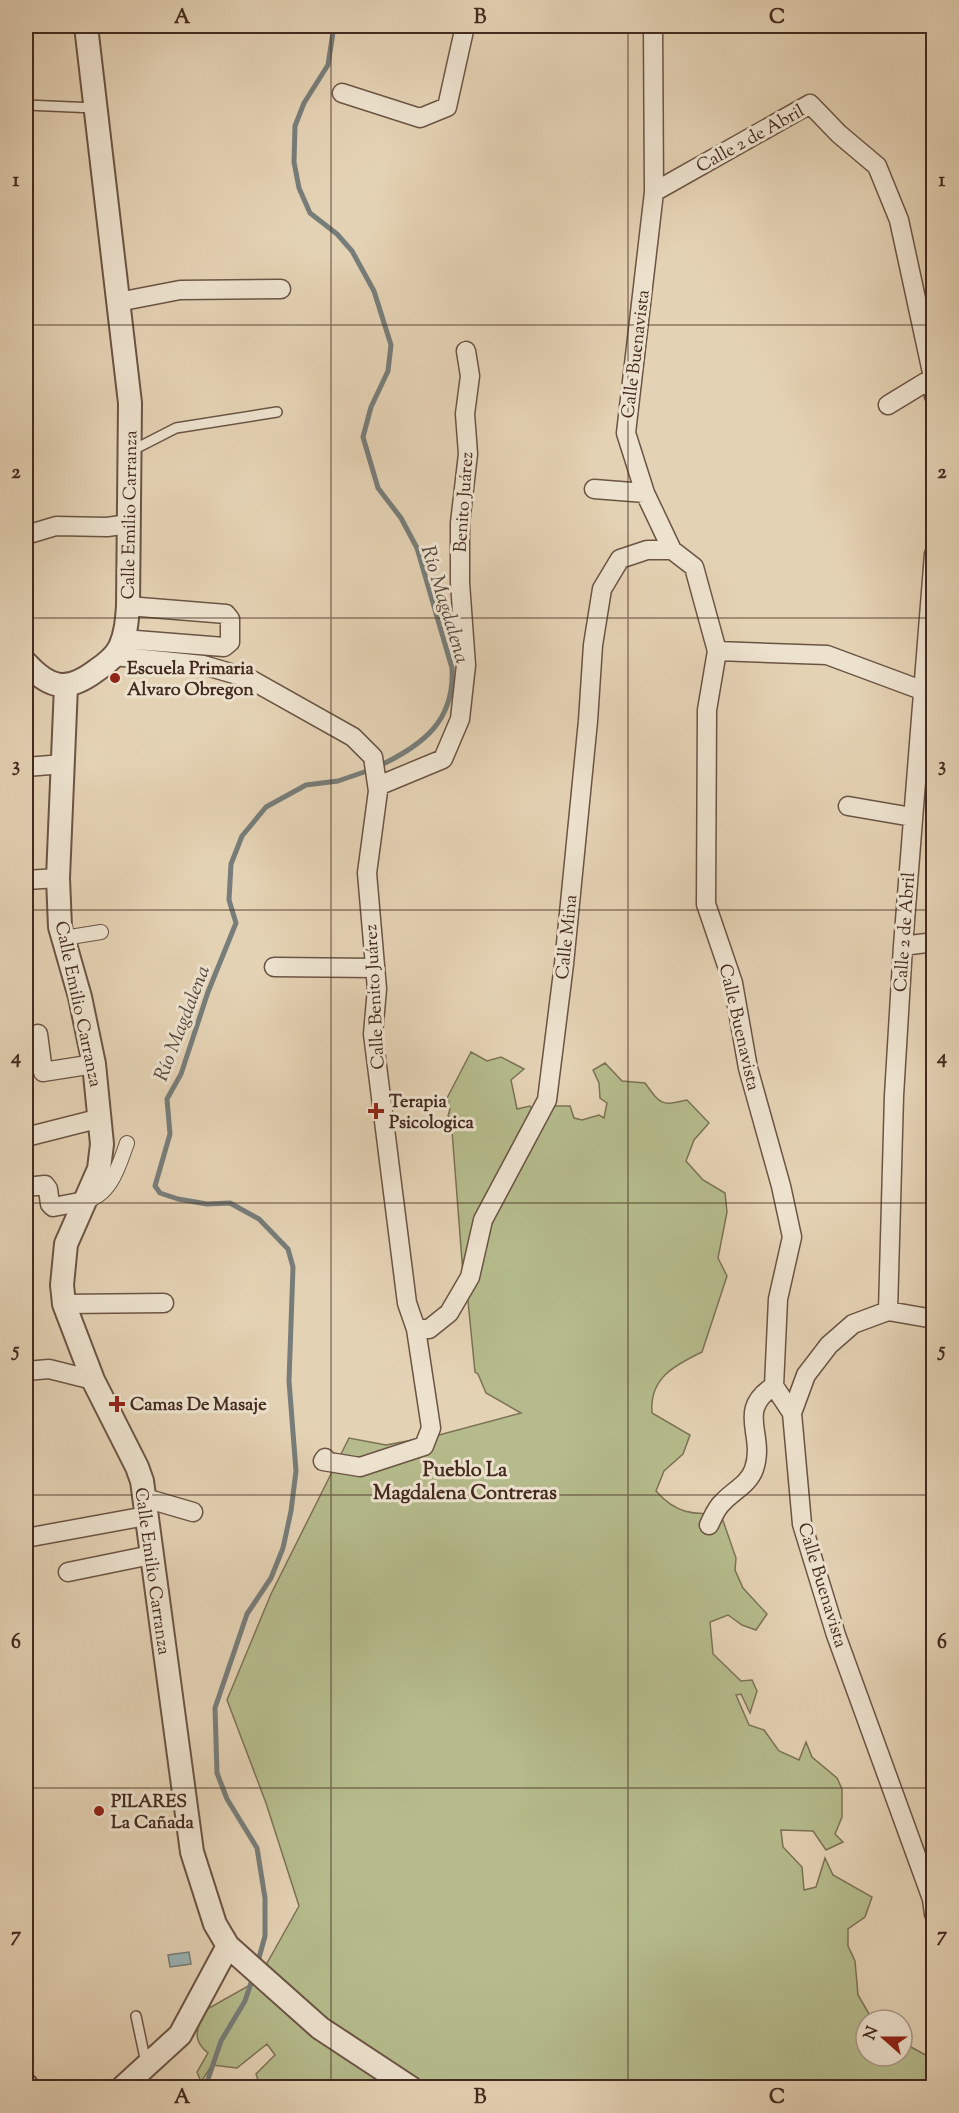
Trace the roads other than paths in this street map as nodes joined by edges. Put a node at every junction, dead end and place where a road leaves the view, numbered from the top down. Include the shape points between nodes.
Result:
1 (86, 26) edge
2 (465, 26) edge
3 (653, 26) edge
4 (342, 93) dead end
5 (26, 105) edge
6 (95, 108) junction
7 (654, 192) junction
8 (281, 289) dead end
9 (118, 302) junction
10 (466, 351) dead end
11 (933, 377) edge
12 (933, 396) edge
13 (888, 405) dead end
14 (277, 412) dead end
15 (131, 451) junction
16 (594, 489) dead end
17 (645, 493) junction
18 (129, 524) junction
19 (26, 535) edge
20 (672, 550) junction
21 (933, 554) edge
22 (128, 606) junction
23 (118, 647) junction
24 (717, 651) junction
25 (26, 663) edge
26 (66, 686) junction
27 (928, 691) edge
28 (63, 764) junction
29 (26, 767) edge
30 (378, 784) junction
31 (848, 806) dead end
32 (912, 817) junction
33 (57, 878) junction
34 (26, 880) edge
35 (101, 932) dead end
36 (64, 938) junction
37 (933, 942) edge
38 (903, 946) junction
39 (274, 967) dead end
40 (375, 968) junction
41 (38, 1034) dead end
42 (94, 1064) junction
43 (101, 1118) junction
44 (26, 1137) edge
45 (128, 1143) dead end
46 (26, 1187) edge
47 (85, 1201) junction
48 (164, 1303) dead end
49 (64, 1304) junction
50 (888, 1311) junction
51 (933, 1318) edge
52 (416, 1329) junction
53 (26, 1371) edge
54 (93, 1380) junction
55 (774, 1386) junction
56 (792, 1413) junction
57 (325, 1458) dead end
58 (146, 1507) junction
59 (194, 1512) dead end
60 (708, 1525) dead end
61 (26, 1538) edge
62 (151, 1555) junction
63 (68, 1572) dead end
64 (933, 1914) edge
65 (235, 1952) junction
66 (136, 2016) dead end
67 (146, 2066) junction
68 (122, 2088) edge
69 (411, 2088) edge

1 - 6 street, Calle Emilio Carranza
2 - 4 street via 447,107 420,118
3 - 7 street, Calle Buenavista
5 - 6 lane
6 - 9 street, Calle Emilio Carranza
7 - 11 street, Calle 2 de Abril via 810,104 877,166 899,220
7 - 17 street, Calle Buenavista via 626,433
8 - 9 street via 180,290
9 - 15 street, Calle Emilio Carranza via 126,351
10 - 30 street, Benito Juárez via 470,376 465,414 468,454 460,523 460,583 466,665 460,719 443,759
11 - 12 street, Calle 2 de Abril
11 - 13 street
14 - 15 lane via 176,428
15 - 18 street, Calle Emilio Carranza
16 - 17 street
17 - 20 street, Calle Buenavista
18 - 19 street via 56,526
18 - 22 street, Calle Emilio Carranza
20 - 24 street, Calle Buenavista via 694,567
20 - 52 street, Calle Mina via 647,550 620,559 602,589 546,1100 483,1220 470,1277 449,1313 429,1329
21 - 27 street, Calle 2 de Abril
22 - 23 street, Calle Emilio Carranza
22 - 23 street via 226,614 230,619 230,642 224,647
23 - 26 street via 81,682
23 - 30 street, Calle Benito Juárez via 248,678 353,737 373,757
24 - 27 street via 827,655
24 - 55 street, Calle Buenavista via 707,710 706,904 733,982 748,1068 782,1186 792,1237 778,1299
25 - 26 street via 49,682
26 - 28 street, Calle Emilio Carranza
27 - 32 street, Calle 2 de Abril
28 - 29 street
28 - 33 street, Calle Emilio Carranza
30 - 40 street, Calle Benito Juárez via 367,873
31 - 32 street
32 - 38 street, Calle 2 de Abril
33 - 34 street
33 - 36 street, Calle Emilio Carranza
35 - 36 street
36 - 42 street, Calle Emilio Carranza
37 - 38 street
38 - 50 street, Calle 2 de Abril
39 - 40 street
40 - 52 street, Calle Benito Juárez via 373,1034 407,1303
41 - 42 street via 43,1072
42 - 43 street, Calle Emilio Carranza
43 - 44 street
43 - 47 street, Calle Emilio Carranza via 99,1169
45 - 47 street via 112,1182 94,1200
46 - 47 street via 45,1185 53,1207
47 - 49 street, Calle Emilio Carranza via 66,1244
48 - 49 street
49 - 54 street, Calle Emilio Carranza
50 - 51 street
50 - 56 street via 853,1324 829,1345 806,1376
52 - 57 street, Calle Benito Juárez via 431,1428 424,1446 360,1467 323,1461
53 - 54 street via 49,1369
54 - 58 street, Calle Emilio Carranza via 137,1467
55 - 56 street, Calle Buenavista
55 - 60 street via 756,1402 754,1471 723,1501
56 - 64 street, Calle Buenavista via 802,1524 836,1635 932,1899
58 - 59 street
58 - 61 street
58 - 62 street, Calle Emilio Carranza
62 - 63 street
62 - 65 street, Calle Emilio Carranza via 192,1852 215,1924
65 - 67 street via 180,2035
65 - 69 street, Calle Emilio Carranza via 320,2028
66 - 67 lane
67 - 68 street

